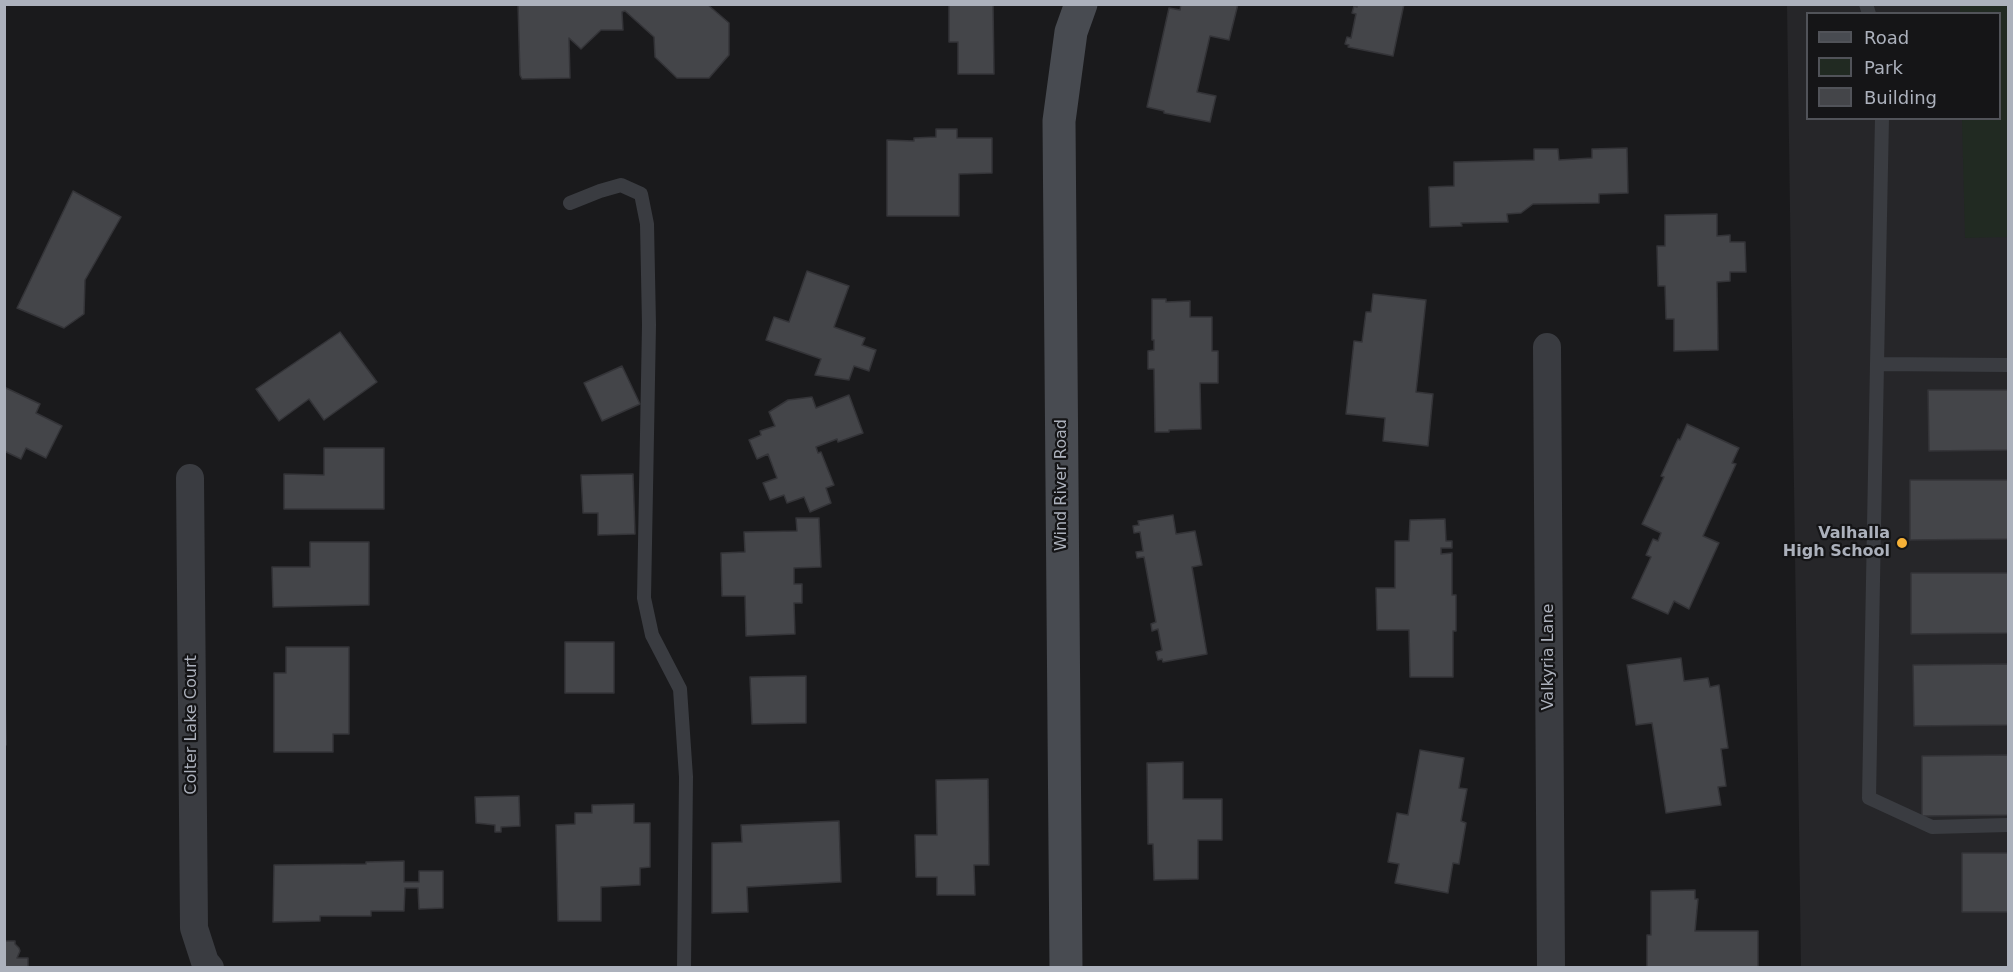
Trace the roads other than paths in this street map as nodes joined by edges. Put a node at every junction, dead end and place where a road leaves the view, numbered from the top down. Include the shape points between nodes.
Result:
1 (1080, 4) edge
2 (1882, 120) edge
3 (570, 203) dead end
4 (1547, 347) dead end
5 (1877, 364) junction
6 (2008, 365) edge
7 (190, 478) dead end
8 (2008, 825) edge
9 (210, 968) edge
10 (684, 968) edge
11 (1066, 968) edge
12 (1551, 968) edge

1 - 11 street, Wind River Road via 1071,32 1059,121
2 - 5 lane
3 - 10 lane via 621,185 640,195 647,224 644,598 652,635 680,689 686,777
4 - 12 street, Valkyria Lane
5 - 6 lane
5 - 8 lane via 1869,798 1932,827
7 - 9 street, Colter Lake Court via 194,928

